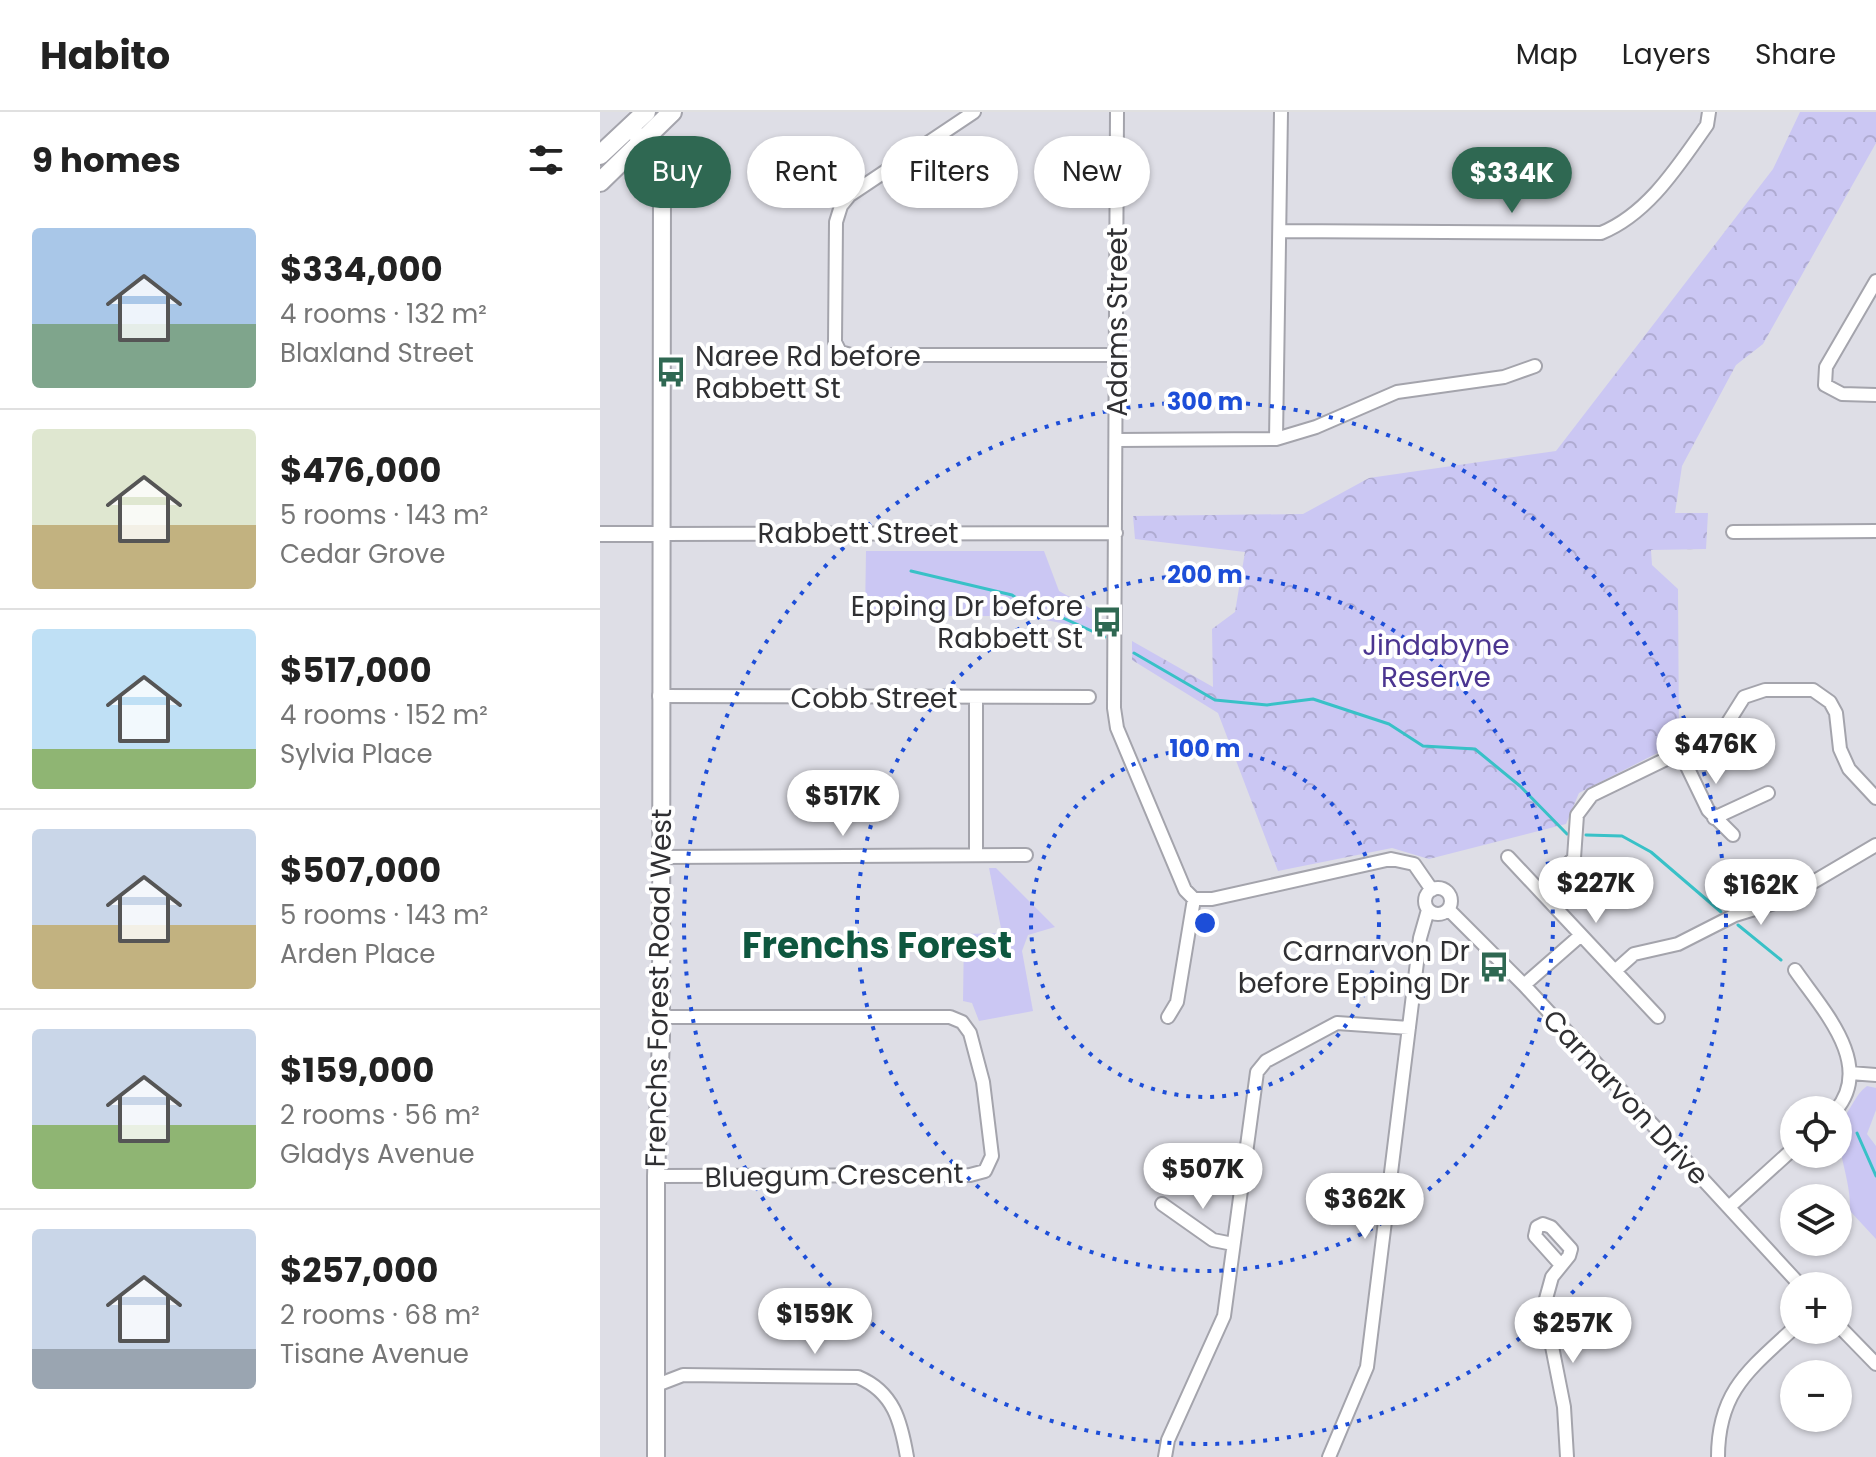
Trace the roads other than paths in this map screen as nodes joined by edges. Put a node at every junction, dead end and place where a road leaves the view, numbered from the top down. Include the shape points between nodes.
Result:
1 (646, 112) edge
2 (672, 112) edge
3 (974, 112) edge
4 (1117, 112) edge
5 (1281, 112) edge
6 (1709, 112) edge
7 (636, 133) junction
8 (600, 155) edge
9 (600, 182) edge
10 (1281, 231) junction
11 (1876, 281) edge
12 (1116, 355) junction
13 (1535, 366) dead end
14 (1876, 395) edge
15 (1276, 439) junction
16 (1117, 440) junction
17 (1876, 531) edge
18 (1733, 532) dead end
19 (1116, 533) junction
20 (600, 534) edge
21 (660, 534) junction
22 (659, 696) junction
23 (1089, 697) dead end
24 (976, 698) junction
25 (1680, 752) junction
26 (1768, 793) dead end
27 (1876, 798) edge
28 (1714, 818) junction
29 (1733, 835) dead end
30 (1876, 845) edge
31 (976, 855) junction
32 (1026, 855) dead end
33 (660, 857) junction
34 (1508, 857) dead end
35 (1432, 890) junction
36 (1541, 891) junction
37 (1194, 899) junction
38 (1428, 910) junction
39 (1449, 910) junction
40 (1581, 935) junction
41 (1795, 970) dead end
42 (1615, 971) junction
43 (1524, 985) junction
44 (661, 1017) junction
45 (1168, 1017) dead end
46 (1658, 1017) dead end
47 (1409, 1028) junction
48 (1850, 1073) junction
49 (1876, 1075) edge
50 (1844, 1096) edge
51 (1780, 1161) edge
52 (656, 1176) junction
53 (1162, 1204) dead end
54 (1729, 1207) junction
55 (1233, 1244) junction
56 (1561, 1265) dead end
57 (1788, 1272) edge
58 (1852, 1339) edge
59 (1780, 1341) edge
60 (1876, 1364) edge
61 (657, 1385) junction
62 (658, 1452) edge
63 (907, 1457) edge
64 (1165, 1457) edge
65 (1329, 1457) edge
66 (1567, 1457) edge
67 (1718, 1457) edge

1 - 7 main road
2 - 7 main road
3 - 12 street via 841,206 835,267 835,342 840,352
4 - 12 street, Adams Street
5 - 10 street
6 - 10 street via 1707,125 1643,208 1601,233
7 - 8 main road
7 - 9 main road
7 - 21 main road, Frenchs Forest Road West via 658,163 662,179
10 - 15 street
11 - 14 street via 1826,367 1825,385 1842,394
12 - 16 street, Adams Street
13 - 15 street via 1504,377 1397,392
15 - 16 street
16 - 19 street, Adams Street
17 - 18 street
19 - 21 street, Rabbett Street
19 - 37 street, Adams Street via 1117,728 1185,890
20 - 21 street, Rabbett Street
21 - 22 main road, Frenchs Forest Road West
22 - 24 street, Cobb Street
22 - 33 main road, Frenchs Forest Road West
23 - 24 street, Cobb Street
24 - 31 street
25 - 27 street via 1722,732 1736,705 1754,692 1813,690 1836,713 1840,749 1849,769
25 - 28 street
25 - 36 street via 1592,795 1577,815 1574,858
26 - 28 street
28 - 29 street
30 - 42 street via 1781,901 1735,915 1678,944 1634,954
31 - 32 street
31 - 33 street
33 - 44 main road, Frenchs Forest Road West
34 - 36 street
35 - 37 street via 1414,864 1391,859
35 - 38 street via 1426,896
35 - 39 street via 1449,893
36 - 40 street
37 - 45 street via 1177,1002
38 - 39 street via 1438,915
38 - 47 street
39 - 43 street, Carnarvon Drive
40 - 42 street
40 - 43 street
41 - 48 street via 1842,1038
42 - 46 street
43 - 54 street, Carnarvon Drive
44 - 52 main road, Frenchs Forest Road West
44 - 52 street, Bluegum Crescent via 950,1017 962,1022 983,1082 992,1156 985,1171 970,1175
47 - 55 street via 1337,1023 1266,1061 1257,1072
47 - 65 street via 1367,1367
48 - 49 street
48 - 50 street
51 - 54 street
52 - 61 main road, Frenchs Forest Road West
53 - 55 street via 1213,1240
54 - 57 street, Carnarvon Drive
55 - 64 street via 1224,1316
56 - 66 street via 1544,1306 1564,1407
58 - 60 street
59 - 67 street via 1738,1380 1725,1406
61 - 62 main road, Frenchs Forest Road West
61 - 63 street via 683,1375 858,1377 889,1399 901,1423

